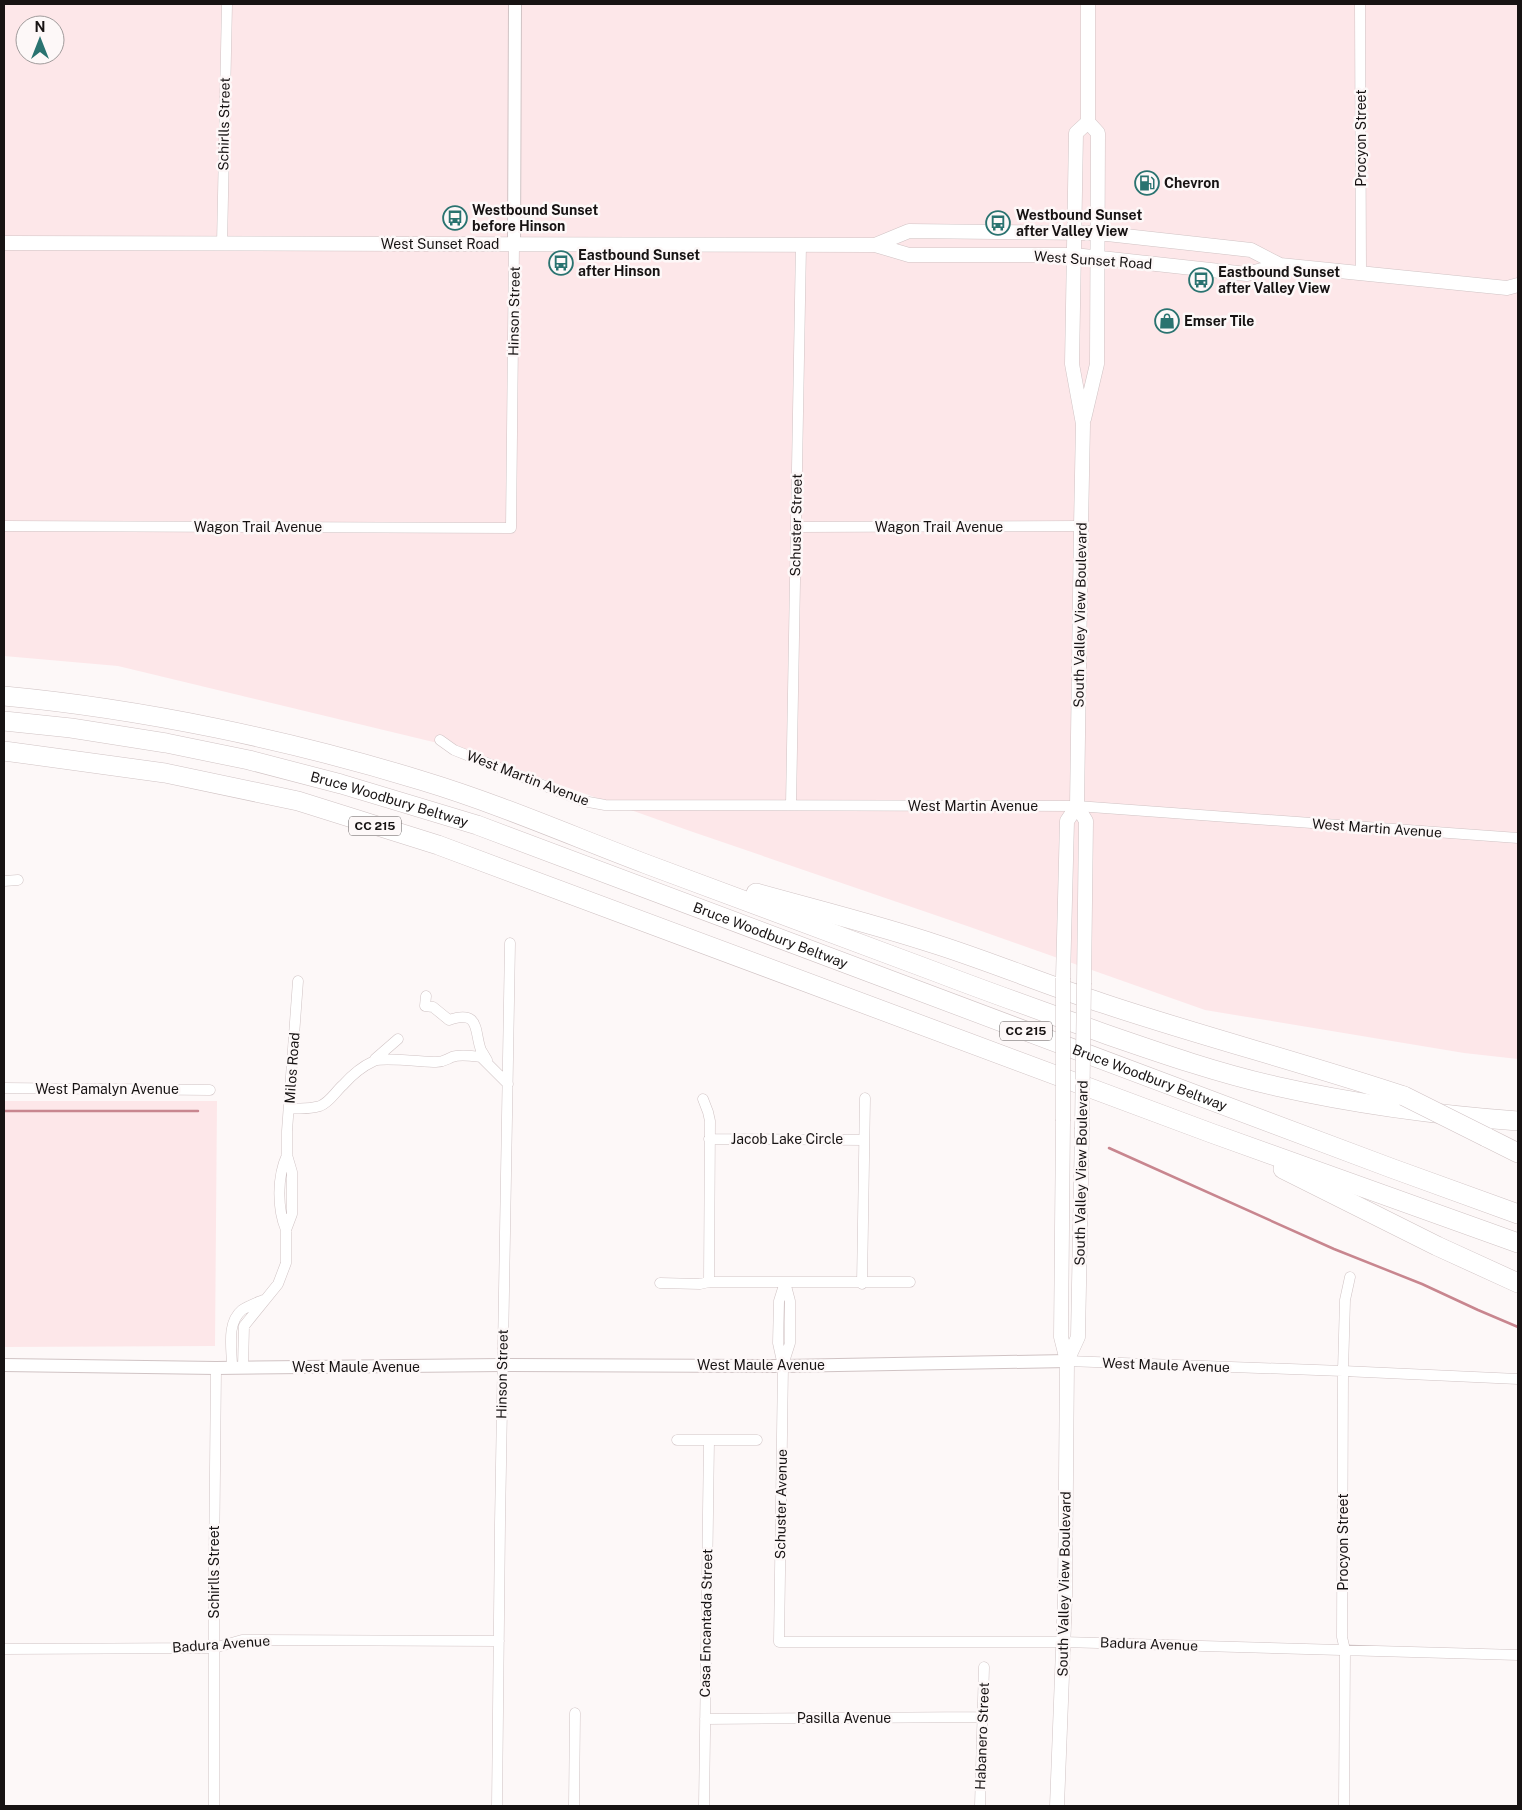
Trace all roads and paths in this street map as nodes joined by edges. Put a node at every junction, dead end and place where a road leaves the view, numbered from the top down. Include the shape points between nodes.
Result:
1 (227, 4) edge
2 (515, 4) edge
3 (1088, 4) edge
4 (1360, 4) edge
5 (1088, 122) junction
6 (1074, 232) junction
7 (1098, 233) junction
8 (4, 243) edge
9 (222, 244) junction
10 (801, 244) junction
11 (876, 244) junction
12 (514, 245) junction
13 (1074, 256) junction
14 (1098, 257) junction
15 (1280, 265) junction
16 (1361, 272) junction
17 (1514, 289) edge
18 (1083, 424) junction
19 (4, 526) edge
20 (1082, 526) junction
21 (796, 527) junction
22 (511, 528) joint
23 (4, 696) edge
24 (4, 721) edge
25 (440, 740) dead end
26 (4, 751) edge
27 (791, 806) junction
28 (1077, 806) junction
29 (1518, 838) edge
30 (649, 865) junction
31 (18, 880) dead end
32 (4, 881) edge
33 (510, 943) dead end
34 (298, 981) dead end
35 (426, 996) dead end
36 (398, 1039) dead end
37 (374, 1060) junction
38 (489, 1063) junction
39 (508, 1084) junction
40 (4, 1088) edge
41 (210, 1090) dead end
42 (865, 1098) dead end
43 (703, 1100) dead end
44 (289, 1108) junction
45 (1518, 1119) edge
46 (1211, 1133) junction
47 (709, 1139) junction
48 (864, 1140) junction
49 (1518, 1154) edge
50 (1518, 1214) edge
51 (1518, 1243) edge
52 (1350, 1277) dead end
53 (709, 1282) junction
54 (785, 1282) junction
55 (910, 1282) dead end
56 (660, 1283) dead end
57 (1518, 1283) edge
58 (862, 1284) junction
59 (1067, 1361) junction
60 (4, 1365) edge
61 (502, 1365) junction
62 (783, 1366) junction
63 (237, 1367) junction
64 (216, 1368) junction
65 (1343, 1371) junction
66 (1518, 1379) edge
67 (677, 1440) dead end
68 (709, 1440) junction
69 (757, 1440) dead end
70 (499, 1641) junction
71 (779, 1642) joint
72 (1063, 1642) junction
73 (214, 1648) junction
74 (4, 1649) edge
75 (1346, 1650) junction
76 (1518, 1655) edge
77 (984, 1667) dead end
78 (576, 1713) dead end
79 (983, 1717) junction
80 (705, 1719) junction
81 (214, 1806) edge
82 (497, 1806) edge
83 (574, 1806) edge
84 (704, 1806) edge
85 (980, 1806) edge
86 (1057, 1806) edge
87 (1344, 1806) edge

1 - 9 street, Schirlls Street
2 - 12 street, Hinson Street
3 - 5 main road, South Valley View Boulevard
4 - 16 street, Procyon Street
5 - 6 main road, South Valley View Boulevard via 1076,133
5 - 7 main road, South Valley View Boulevard via 1098,133
6 - 7 main road, West Sunset Road
6 - 11 main road, West Sunset Road via 909,231
6 - 13 main road, South Valley View Boulevard
7 - 14 main road, South Valley View Boulevard
7 - 15 main road, West Sunset Road via 1251,250
8 - 9 main road, West Sunset Road
9 - 12 main road, West Sunset Road
10 - 11 main road, West Sunset Road
10 - 12 main road, West Sunset Road
10 - 21 street, Schuster Street
11 - 13 main road, West Sunset Road via 909,255
12 - 22 street, Hinson Street
13 - 14 main road, West Sunset Road
13 - 18 main road, South Valley View Boulevard via 1072,364
14 - 15 main road, West Sunset Road via 1248,274
14 - 18 main road, South Valley View Boulevard via 1097,364
15 - 16 main road, West Sunset Road
16 - 17 main road, West Sunset Road
18 - 20 main road, South Valley View Boulevard
19 - 22 street, Wagon Trail Avenue
20 - 21 street, Wagon Trail Avenue
20 - 28 main road, South Valley View Boulevard
21 - 27 street, Schuster Street
23 - 30 highway, CC 215 via 88,706 308,749 483,801
24 - 50 highway, Bruce Woodbury Beltway / CC 215 via 166,743 249,760 477,825
25 - 27 street, West Martin Avenue via 454,750 583,801 604,806
26 - 46 highway, Bruce Woodbury Beltway / CC 215 via 165,773 298,802 421,840
27 - 28 street, West Martin Avenue
28 - 29 street, West Martin Avenue
28 - 59 main road, South Valley View Boulevard, bridge via 1067,821 1064,978 1061,1337
28 - 59 main road, South Valley View Boulevard, bridge via 1086,821 1082,1128 1078,1337
30 - 45 highway, CC 215 via 1175,1058 1272,1085 1369,1104 1418,1112
30 - 49 highway, bridge via 928,941 1103,1004 1330,1071 1404,1096
31 - 32 street
33 - 39 street, Hinson Street
34 - 44 street, Milos Road
35 - 38 street via 425,1006 433,1007 449,1020 462,1017 473,1022
36 - 37 street
37 - 38 street via 444,1062 452,1057 474,1056
37 - 44 street via 320,1106
38 - 39 street
39 - 61 street, Hinson Street
40 - 41 street, West Pamalyn Avenue
42 - 48 street
43 - 47 street via 708,1112
44 - 63 street, Milos Road via 287,1155 281,1168 281,1214 286,1230 284,1268 278,1284 244,1326
46 - 51 highway, Bruce Woodbury Beltway / CC 215
46 - 57 highway
47 - 48 street, Jacob Lake Circle
47 - 53 street
48 - 58 street
52 - 65 street, Procyon Street
53 - 54 street
53 - 56 street
54 - 58 street
54 - 62 street via 779,1301 778,1343
55 - 58 street
59 - 62 street, West Maule Avenue
59 - 65 street, West Maule Avenue
59 - 72 main road, South Valley View Boulevard
60 - 64 street, West Maule Avenue
61 - 62 street, West Maule Avenue
61 - 63 street, West Maule Avenue
61 - 70 street, Hinson Street
62 - 71 street, Schuster Avenue
63 - 64 street, West Maule Avenue
64 - 73 street, Schirlls Street
65 - 66 street, West Maule Avenue
65 - 75 street, Procyon Street via 1342,1637
67 - 68 street
68 - 69 street
68 - 80 street, Casa Encantada Street
70 - 73 street, Badura Avenue via 242,1640
70 - 82 street, Hinson Street
71 - 72 street, Badura Avenue
72 - 75 street, Badura Avenue
72 - 86 main road, South Valley View Boulevard
73 - 74 street, Badura Avenue
73 - 81 street, Schirlls Street
75 - 76 street, Badura Avenue
75 - 87 street, Procyon Street
77 - 79 street, Habanero Street
78 - 83 street
79 - 80 street, Pasilla Avenue
79 - 85 street, Habanero Street
80 - 84 street, Casa Encantada Street

